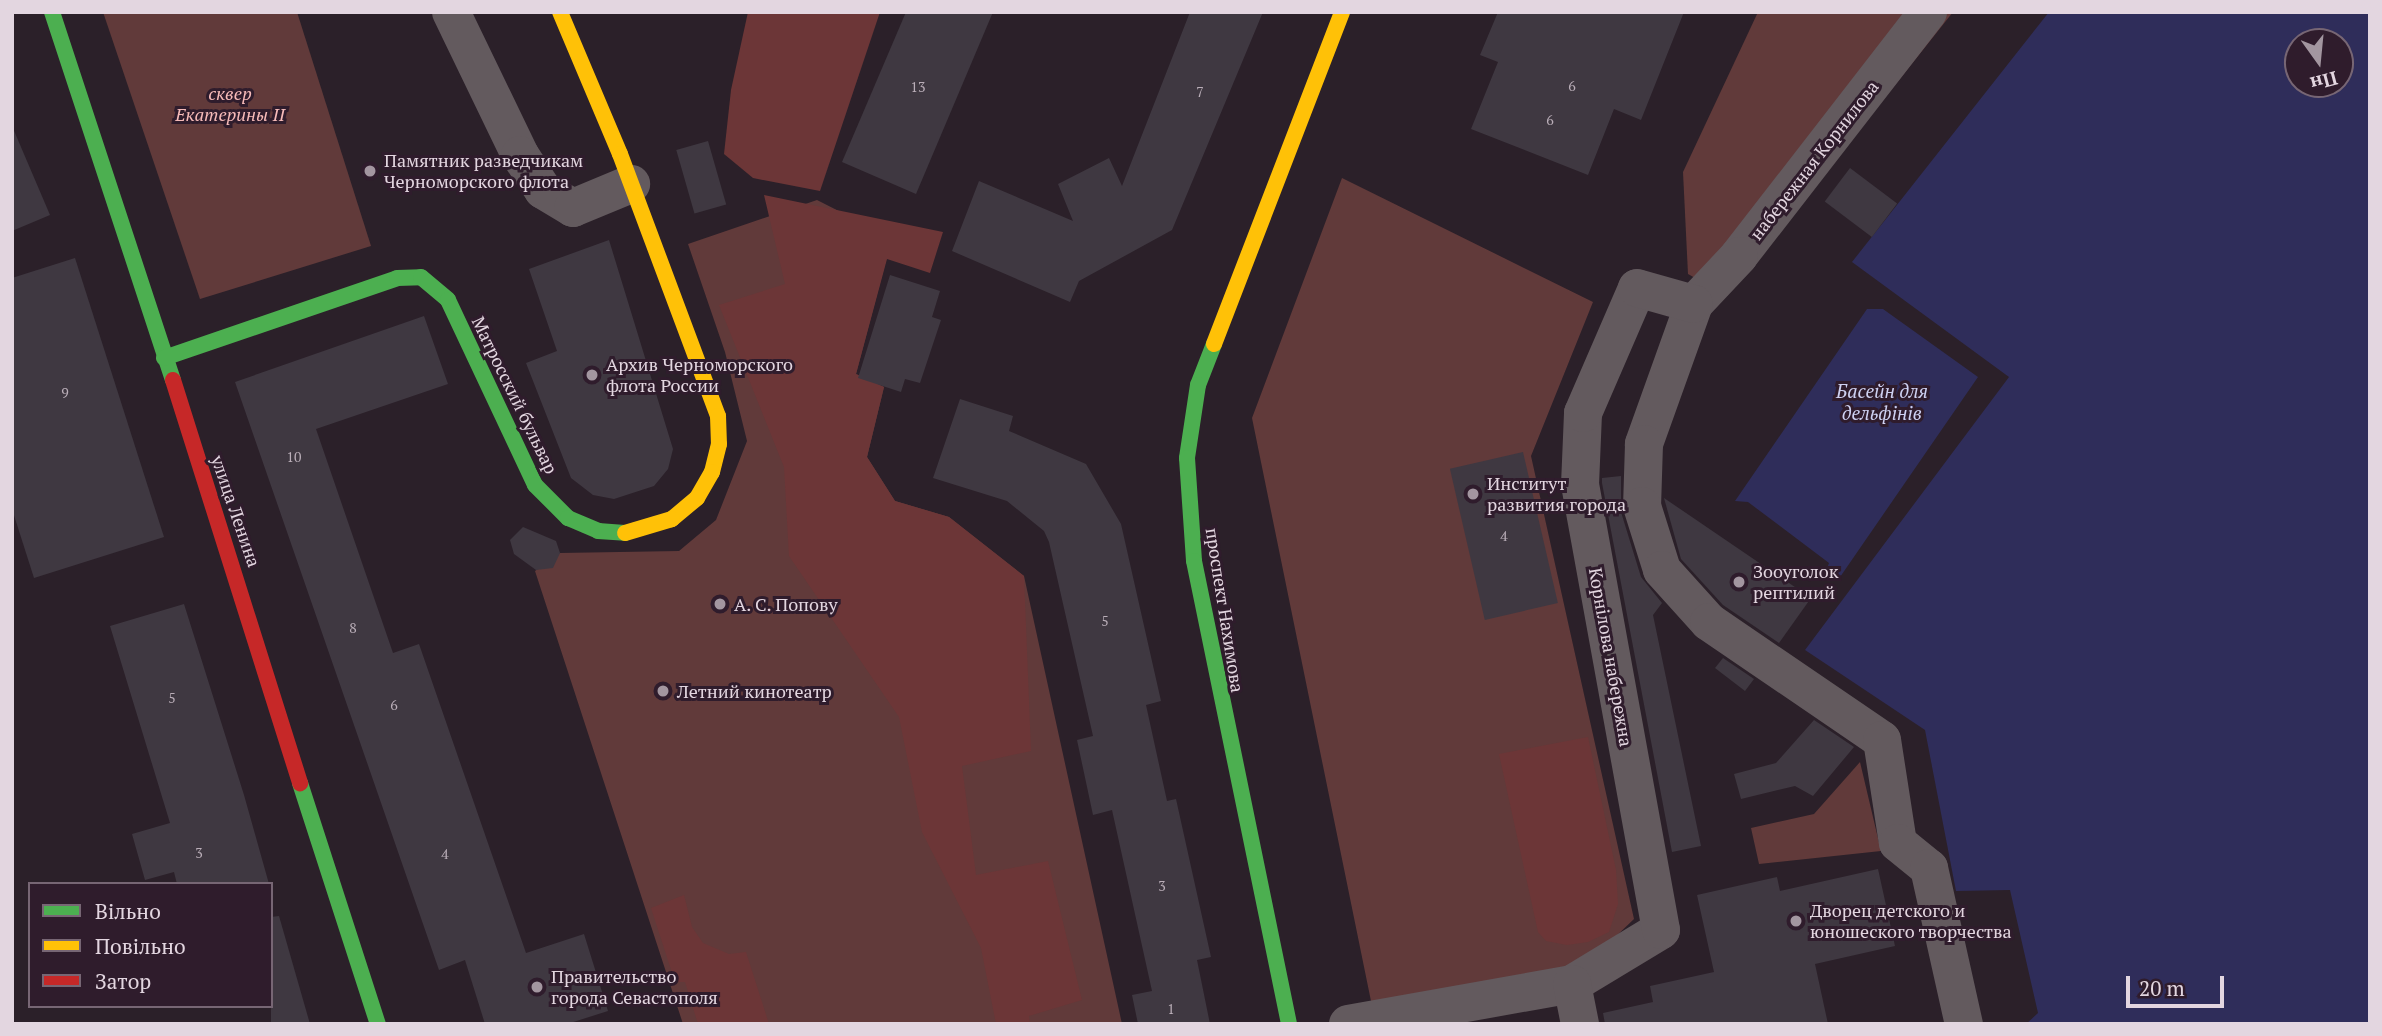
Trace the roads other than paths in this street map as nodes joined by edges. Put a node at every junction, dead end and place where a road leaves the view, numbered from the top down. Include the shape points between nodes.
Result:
1 (52, 12) edge
2 (451, 12) edge
3 (560, 12) edge
4 (1342, 12) edge
5 (1928, 12) edge
6 (631, 184) junction
7 (1694, 304) junction
8 (164, 358) junction
9 (1572, 984) junction
10 (378, 1024) edge
11 (1289, 1024) edge
12 (1348, 1024) edge
13 (1580, 1024) edge
14 (1964, 1024) edge

1 - 8 main road, улица Ленина
2 - 6 street via 520,155 544,190 573,208
3 - 6 main road, Матросский бульвар
4 - 11 main road, проспект Нахимова via 1198,384 1187,458 1196,575
5 - 7 street, набережная Корнилова via 1740,256
6 - 8 main road, Матросский бульвар via 709,390 719,430 712,472 697,498 651,529 598,531 568,518 535,485 448,300 421,277 386,282
7 - 9 street, Корнілова набережна via 1637,288 1583,413 1580,485 1661,930
7 - 14 street via 1644,444 1642,506 1662,570 1709,622 1882,740 1898,843 1928,869
8 - 10 main road, улица Ленина via 234,564 337,905
9 - 12 street
9 - 13 street

